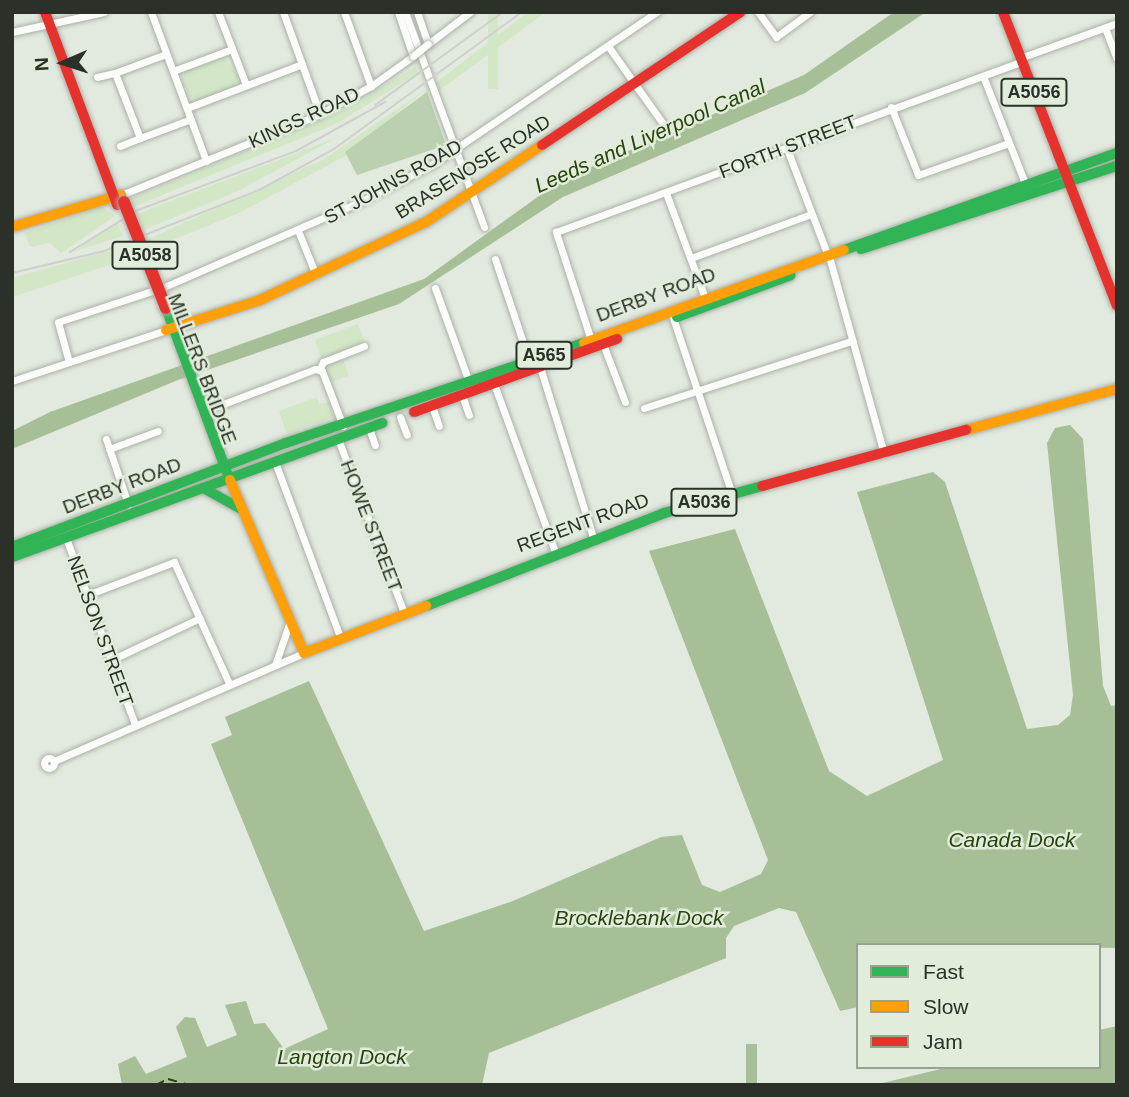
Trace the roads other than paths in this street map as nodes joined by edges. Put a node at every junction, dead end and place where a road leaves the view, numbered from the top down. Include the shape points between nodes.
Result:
1 (104, 12) edge
2 (151, 12) edge
3 (218, 12) edge
4 (283, 12) edge
5 (344, 12) edge
6 (398, 12) edge
7 (405, 12) edge
8 (417, 12) edge
9 (469, 12) edge
10 (657, 12) edge
11 (741, 12) edge
12 (758, 12) edge
13 (810, 12) edge
14 (1003, 12) edge
15 (52, 18) edge
16 (1117, 23) edge
17 (1105, 28) junction
18 (12, 32) edge
19 (428, 44) junction
20 (608, 46) junction
21 (232, 49) junction
22 (166, 54) junction
23 (413, 56) junction
24 (1117, 59) edge
25 (1020, 60) junction
26 (302, 64) junction
27 (173, 71) junction
28 (115, 73) junction
29 (982, 76) junction
30 (97, 77) dead end
31 (635, 84) junction
32 (246, 85) junction
33 (371, 86) junction
34 (891, 107) junction
35 (187, 108) junction
36 (320, 114) junction
37 (191, 119) junction
38 (666, 128) dead end
39 (140, 138) junction
40 (1009, 143) junction
41 (120, 146) dead end
42 (787, 149) junction
43 (454, 150) junction
44 (1117, 153) edge
45 (1117, 160) edge
46 (206, 161) junction
47 (1117, 166) edge
48 (1066, 172) junction
49 (1071, 184) junction
50 (1027, 187) junction
51 (667, 193) junction
52 (469, 196) junction
53 (999, 196) junction
54 (119, 200) junction
55 (811, 215) junction
56 (12, 227) edge
57 (484, 227) dead end
58 (299, 233) junction
59 (828, 257) junction
60 (691, 258) junction
61 (495, 259) dead end
62 (316, 275) junction
63 (435, 288) dead end
64 (705, 298) junction
65 (1117, 306) edge
66 (673, 318) junction
67 (171, 333) junction
68 (852, 341) junction
69 (597, 342) junction
70 (364, 346) dead end
71 (69, 362) junction
72 (534, 364) junction
73 (319, 370) junction
74 (12, 381) edge
75 (469, 382) junction
76 (494, 384) junction
77 (699, 389) junction
78 (1117, 389) edge
79 (462, 395) junction
80 (625, 402) dead end
81 (432, 406) junction
82 (218, 407) dead end
83 (644, 408) dead end
84 (469, 415) dead end
85 (400, 417) junction
86 (439, 426) dead end
87 (369, 428) junction
88 (158, 431) dead end
89 (341, 432) junction
90 (407, 435) dead end
91 (106, 439) dead end
92 (375, 445) dead end
93 (109, 449) junction
94 (884, 454) junction
95 (275, 462) junction
96 (226, 471) junction
97 (205, 489) junction
98 (732, 494) junction
99 (128, 504) junction
100 (244, 513) junction
101 (593, 537) junction
102 (66, 538) junction
103 (12, 547) edge
104 (555, 552) junction
105 (12, 557) edge
106 (86, 595) junction
107 (404, 613) junction
108 (200, 618) junction
109 (290, 620) junction
110 (341, 639) junction
111 (304, 653) junction
112 (111, 660) junction
113 (275, 665) junction
114 (229, 684) junction
115 (135, 725) junction
116 (54, 761) dead end

1 - 15 street
2 - 22 street
3 - 21 street
4 - 26 street
5 - 33 street
6 - 23 street
7 - 43 street
8 - 19 street
9 - 19 street, KINGS ROAD
10 - 20 street, ST JOHNS ROAD
11 - 31 main road, BRASENOSE ROAD
12 - 13 street via 776,37
14 - 25 main road, A5056
15 - 18 street
15 - 54 main road, A5058
16 - 17 street, FORTH STREET
17 - 24 street
17 - 25 street, FORTH STREET
19 - 23 street, KINGS ROAD, bridge
20 - 31 street
20 - 43 street, ST JOHNS ROAD
21 - 27 street
21 - 32 street
22 - 27 street
22 - 28 street
23 - 33 street, KINGS ROAD
25 - 29 street, FORTH STREET
25 - 48 main road, A5056
26 - 32 street
26 - 36 street
27 - 35 street
28 - 30 street
28 - 39 street
29 - 34 street, FORTH STREET
29 - 40 street
31 - 38 street
31 - 52 main road, BRASENOSE ROAD
32 - 35 street
33 - 36 street, KINGS ROAD
34 - 40 street via 918,175
34 - 42 street, FORTH STREET
35 - 37 street
36 - 46 street, KINGS ROAD
37 - 39 street
37 - 46 street
39 - 41 street
40 - 50 street
42 - 51 street, FORTH STREET
42 - 55 street
43 - 52 street
43 - 58 street, ST JOHNS ROAD
44 - 48 main road, DERBY ROAD / A565
45 - 48 main road via 1075,175
46 - 54 street, KINGS ROAD
47 - 49 main road, DERBY ROAD / A565
48 - 49 main road, A5056
48 - 50 main road, DERBY ROAD / A565
49 - 53 main road via 1059,180
49 - 59 main road, DERBY ROAD / A565
49 - 65 main road, A5056
50 - 53 main road, DERBY ROAD / A565
51 - 60 street
51 - 69 street, FORTH STREET via 555,232
52 - 57 street
52 - 62 main road, BRASENOSE ROAD
53 - 59 main road, DERBY ROAD / A565
54 - 56 main road
54 - 67 main road, MILLERS BRIDGE / A5058
55 - 59 street
55 - 60 street
58 - 62 street
58 - 71 street, ST JOHNS ROAD via 147,294 58,322
59 - 64 main road, DERBY ROAD / A565
59 - 66 main road, DERBY ROAD / A565
59 - 68 street
60 - 64 street
61 - 72 street
62 - 67 main road, BRASENOSE ROAD
63 - 75 street
64 - 69 main road, DERBY ROAD / A565
66 - 69 main road, DERBY ROAD / A565
66 - 77 street
67 - 71 street
67 - 96 main road, MILLERS BRIDGE / A5058
68 - 77 street
68 - 94 street
69 - 72 main road, DERBY ROAD / A565
69 - 80 street
70 - 73 street via 323,362
71 - 74 street
72 - 75 main road, DERBY ROAD / A565
72 - 76 main road, DERBY ROAD / A565
72 - 101 street
73 - 82 street
73 - 89 street, HOWE STREET
75 - 89 main road, DERBY ROAD / A565
76 - 79 main road, DERBY ROAD / A565
76 - 104 street
77 - 83 street
77 - 98 street
78 - 94 main road, REGENT ROAD / A5036
79 - 81 main road, DERBY ROAD / A565
79 - 84 street
81 - 85 main road, DERBY ROAD / A565
81 - 86 street
85 - 87 main road, DERBY ROAD / A565
85 - 90 street
87 - 89 main road, DERBY ROAD / A565
87 - 92 street
88 - 93 street
89 - 95 main road, DERBY ROAD / A565
89 - 96 main road, DERBY ROAD / A565
89 - 107 street, HOWE STREET
91 - 93 street
93 - 99 street
94 - 98 main road, REGENT ROAD / A5036
95 - 96 main road, DERBY ROAD / A565
95 - 110 street
96 - 97 main road, DERBY ROAD / A565
96 - 99 main road, DERBY ROAD / A565
96 - 100 main road, MILLERS BRIDGE / A5058
97 - 100 main road
97 - 102 main road, DERBY ROAD / A565
98 - 101 main road, REGENT ROAD / A5036
99 - 103 main road, DERBY ROAD / A565
100 - 109 main road, MILLERS BRIDGE / A5058
101 - 104 main road, REGENT ROAD / A5036
102 - 105 main road, DERBY ROAD / A565
102 - 106 street, NELSON STREET
104 - 107 main road, REGENT ROAD / A5036
106 - 108 street via 172,561
106 - 112 street, NELSON STREET
107 - 110 main road, REGENT ROAD / A5036
108 - 112 street
108 - 114 street
109 - 111 main road, MILLERS BRIDGE / A5058
109 - 113 street
110 - 111 main road, REGENT ROAD / A5036
111 - 113 street, REGENT ROAD
112 - 115 street, NELSON STREET
113 - 114 street, REGENT ROAD
114 - 115 street, REGENT ROAD
115 - 116 street, REGENT ROAD

